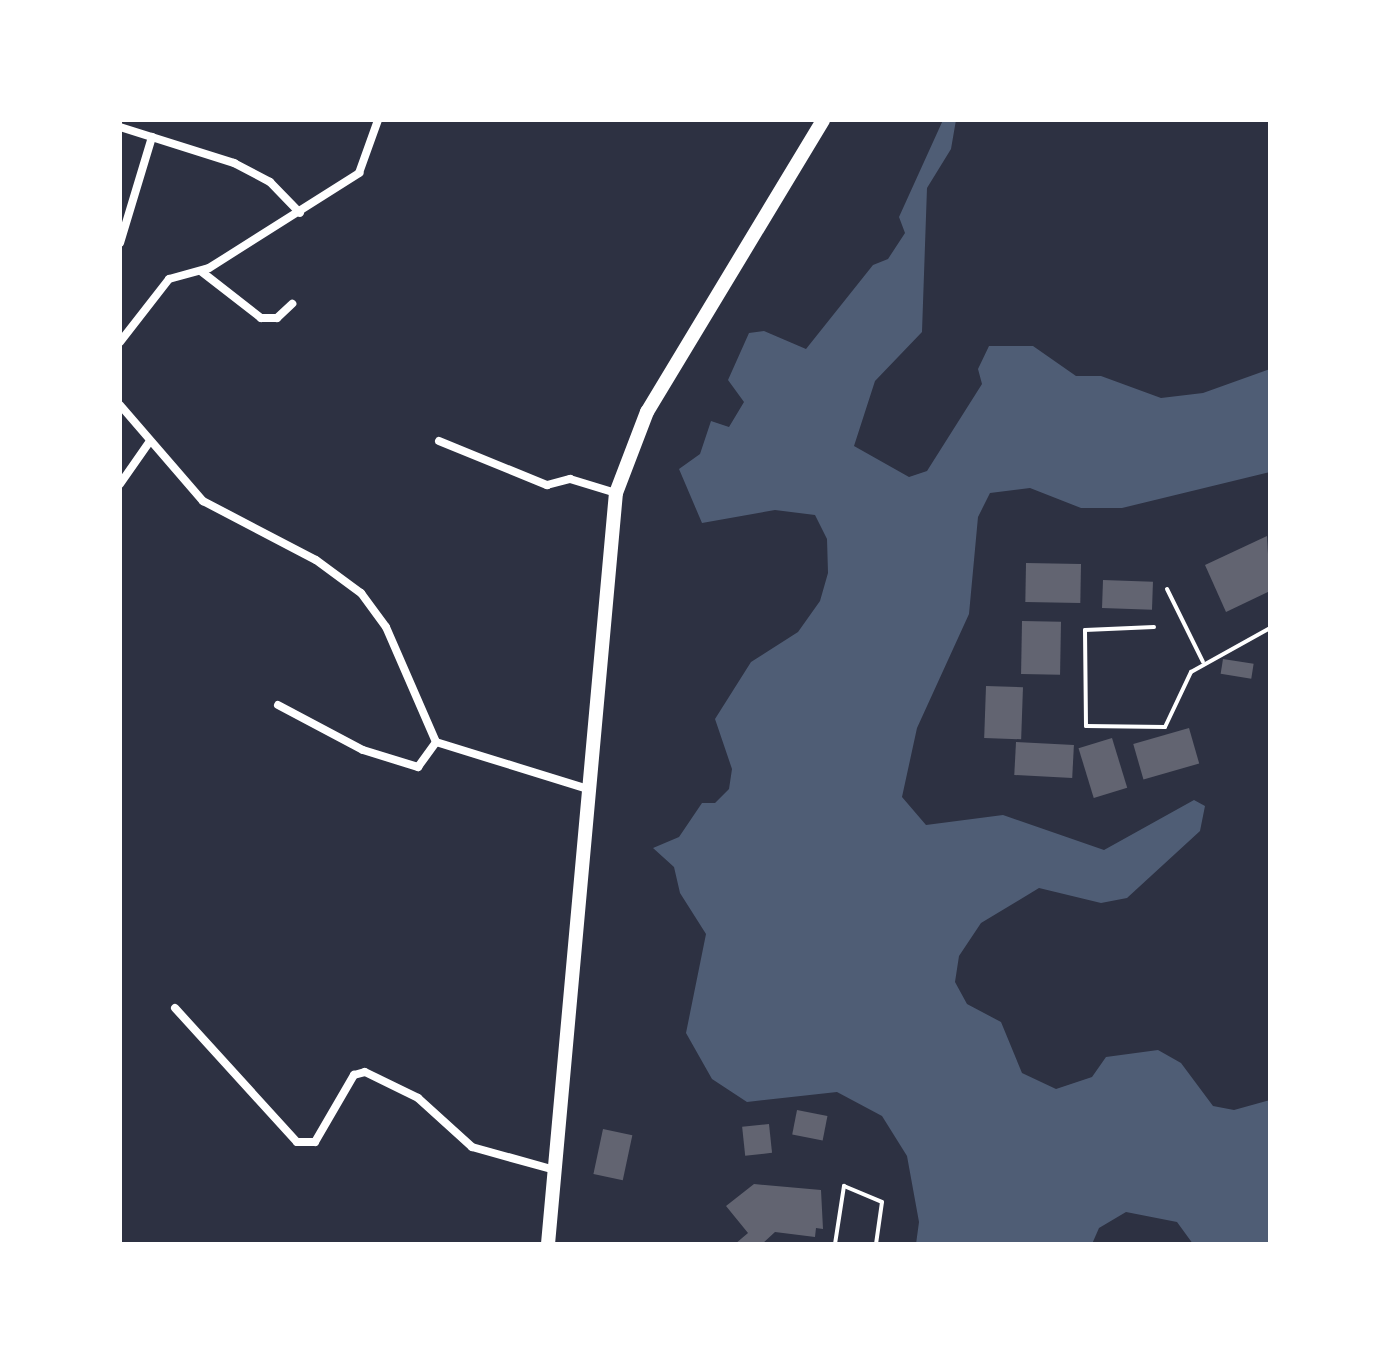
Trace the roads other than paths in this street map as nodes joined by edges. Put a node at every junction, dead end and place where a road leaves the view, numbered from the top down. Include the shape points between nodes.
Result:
1 (378, 120) edge
2 (823, 120) edge
3 (120, 127) edge
4 (152, 137) junction
5 (300, 213) junction
6 (120, 243) edge
7 (202, 272) junction
8 (292, 304) dead end
9 (120, 342) edge
10 (120, 405) edge
11 (150, 441) junction
12 (439, 441) dead end
13 (120, 484) edge
14 (616, 493) junction
15 (1167, 589) dead end
16 (1154, 627) dead end
17 (1270, 628) edge
18 (1203, 662) junction
19 (278, 705) dead end
20 (436, 742) junction
21 (585, 788) junction
22 (175, 1008) dead end
23 (556, 1170) junction
24 (548, 1244) edge
25 (835, 1244) edge
26 (876, 1244) edge

1 - 5 street via 359,173
2 - 14 highway via 647,412
3 - 4 street
4 - 5 street via 244,168
4 - 6 street
5 - 7 street
7 - 8 street via 261,318 277,318
7 - 9 street via 169,279
10 - 11 street
11 - 13 street
11 - 20 street via 214,509 294,548 361,593 386,627
12 - 14 street via 547,485 570,479
14 - 21 highway
15 - 18 lane
16 - 18 lane via 1085,630 1086,726 1165,727 1183,684
17 - 18 lane
19 - 20 street via 363,750 418,767
20 - 21 street
21 - 23 highway
22 - 23 street via 297,1142 315,1142 354,1075 365,1072 418,1098 472,1147
23 - 24 highway
25 - 26 lane via 844,1186 882,1202

